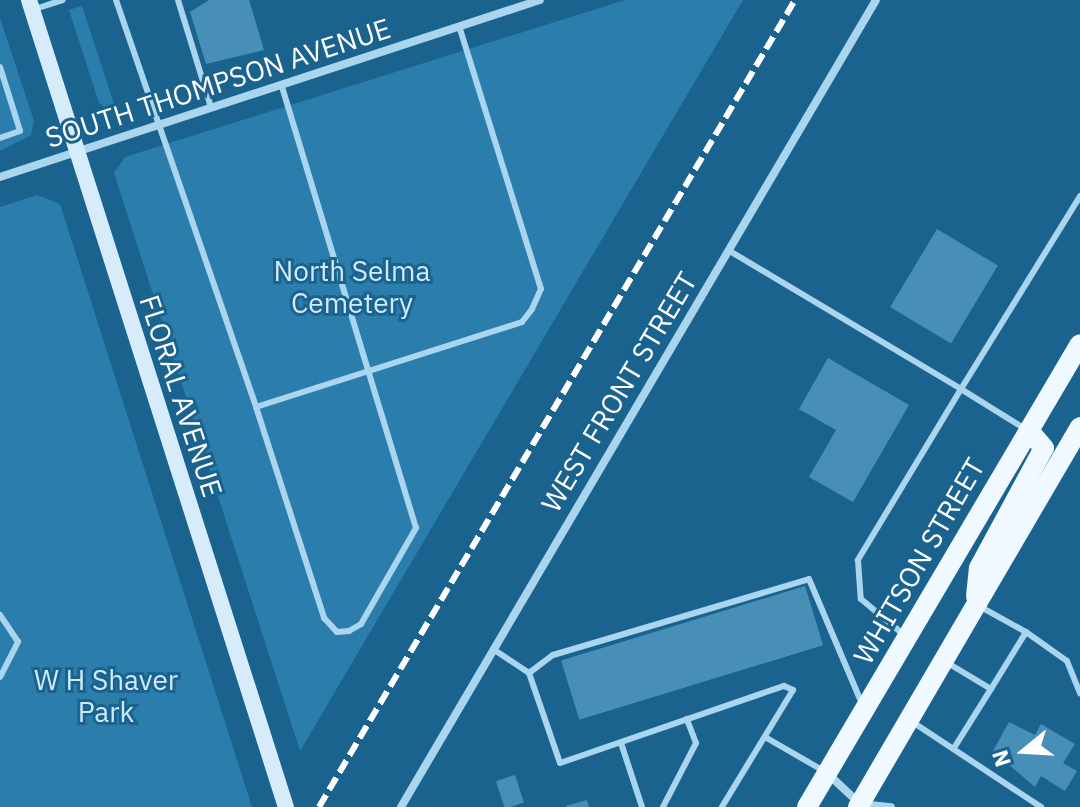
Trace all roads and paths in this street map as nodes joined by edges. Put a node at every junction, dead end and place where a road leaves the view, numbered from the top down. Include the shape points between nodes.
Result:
1 (63, 0) edge
2 (116, 0) edge
3 (178, 0) edge
4 (540, 0) edge
5 (876, 0) edge
6 (528, 2) edge
7 (30, 5) edge
8 (460, 29) junction
9 (0, 67) edge
10 (281, 85) junction
11 (211, 107) junction
12 (155, 125) junction
13 (0, 138) edge
14 (75, 152) junction
15 (0, 177) edge
16 (1080, 196) edge
17 (728, 250) junction
18 (1080, 344) edge
19 (369, 371) junction
20 (961, 389) junction
21 (256, 407) junction
22 (1029, 431) junction
23 (1077, 439) edge
24 (975, 604) junction
25 (0, 615) edge
26 (1026, 632) junction
27 (907, 637) junction
28 (493, 649) junction
29 (943, 660) junction
30 (529, 673) junction
31 (0, 677) edge
32 (991, 689) junction
33 (1080, 693) edge
34 (864, 710) junction
35 (687, 719) junction
36 (908, 720) junction
37 (765, 737) junction
38 (621, 743) junction
39 (954, 748) junction
40 (827, 773) junction
41 (860, 806) edge
42 (286, 807) edge
43 (401, 807) edge
44 (642, 807) edge
45 (663, 807) edge
46 (722, 807) edge
47 (807, 807) edge
48 (891, 807) edge
49 (1041, 807) edge

1 - 7 lane
2 - 12 lane
3 - 11 lane
4 - 6 street, SOUTH THOMPSON AVENUE
5 - 17 street, WEST FRONT STREET
6 - 8 street, SOUTH THOMPSON AVENUE
7 - 14 main road, FLORAL AVENUE
8 - 10 street, SOUTH THOMPSON AVENUE
8 - 19 lane via 541,289 522,322
9 - 13 lane via 20,131
10 - 11 street, SOUTH THOMPSON AVENUE
10 - 19 lane
11 - 12 street, SOUTH THOMPSON AVENUE
12 - 14 street, SOUTH THOMPSON AVENUE
12 - 21 lane via 177,163
14 - 15 street, SOUTH THOMPSON AVENUE
14 - 42 main road, FLORAL AVENUE
16 - 20 lane
17 - 20 lane
17 - 28 street, WEST FRONT STREET
18 - 22 main road, WHITSON STREET
19 - 21 lane
19 - 21 lane via 416,528 361,624 349,631 337,632 324,618
20 - 22 lane
20 - 27 lane via 855,570 861,599
22 - 24 main road via 1044,448 979,568
22 - 27 main road, WHITSON STREET
23 - 24 main road
24 - 26 lane
24 - 29 main road
25 - 31 lane via 18,642
26 - 32 lane
26 - 33 lane via 1067,661
27 - 34 main road, WHITSON STREET
28 - 30 lane
28 - 43 street, WEST FRONT STREET
29 - 32 lane
29 - 36 main road
30 - 34 lane via 553,655 809,579
30 - 38 lane via 560,763
32 - 39 lane
34 - 40 main road, WHITSON STREET
35 - 37 lane via 784,686 793,690
35 - 38 lane
35 - 45 lane via 696,743
36 - 39 lane
36 - 41 main road
37 - 40 lane
37 - 46 lane
38 - 44 lane
39 - 49 lane
40 - 41 street
40 - 47 main road, WHITSON STREET
41 - 48 street

